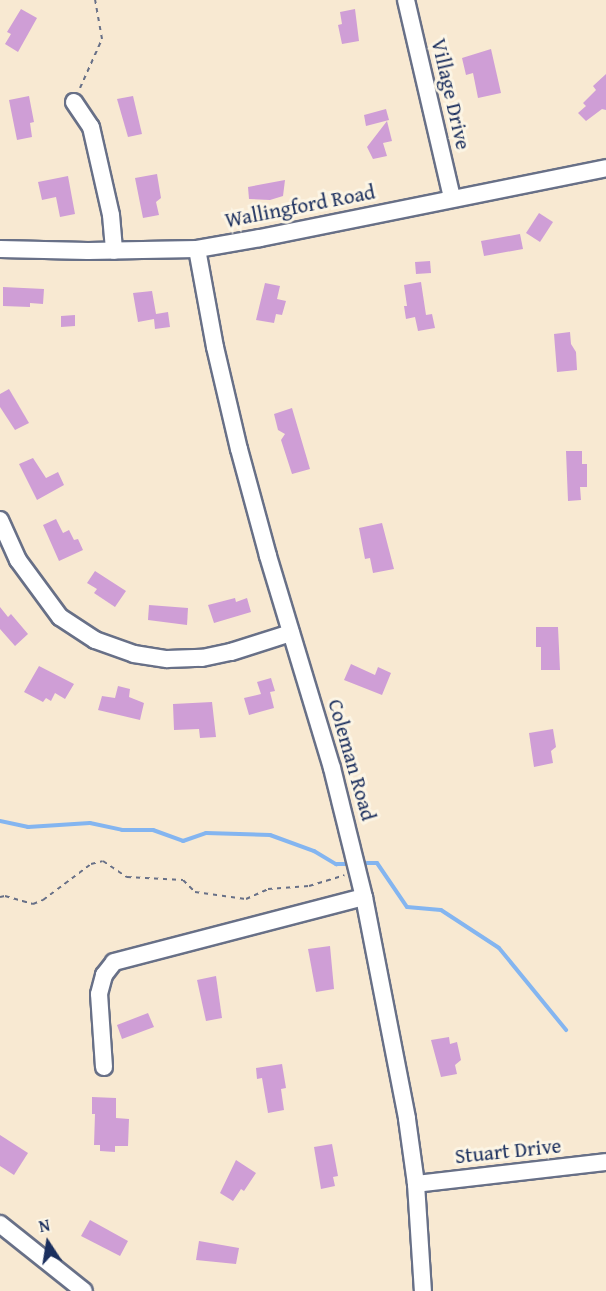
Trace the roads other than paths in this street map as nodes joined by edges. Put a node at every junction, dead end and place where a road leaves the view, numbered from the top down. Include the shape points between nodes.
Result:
1 (406, 0) edge
2 (75, 102) road end
3 (606, 168) edge
4 (452, 198) junction
5 (0, 249) edge
6 (196, 249) junction
7 (114, 251) junction
8 (0, 520) edge
9 (291, 633) junction
10 (364, 897) junction
11 (104, 1067) dead end
12 (606, 1162) edge
13 (416, 1184) junction
14 (0, 1224) edge
15 (84, 1291) edge
16 (423, 1291) edge

1 - 4 street, Village Drive
2 - 7 street via 91,127 111,215
3 - 4 street, Wallingford Road
4 - 6 street, Wallingford Road
5 - 7 street, Wallingford Road
6 - 7 street, Wallingford Road
6 - 9 street, Coleman Road via 227,404
8 - 9 street via 18,561 60,616 95,640 134,654 202,658
9 - 10 street, Coleman Road via 332,768
10 - 11 street via 114,962 104,975 99,994
10 - 13 street, Coleman Road via 403,1092
12 - 13 street, Stuart Drive
13 - 16 street, Coleman Road
14 - 15 street

